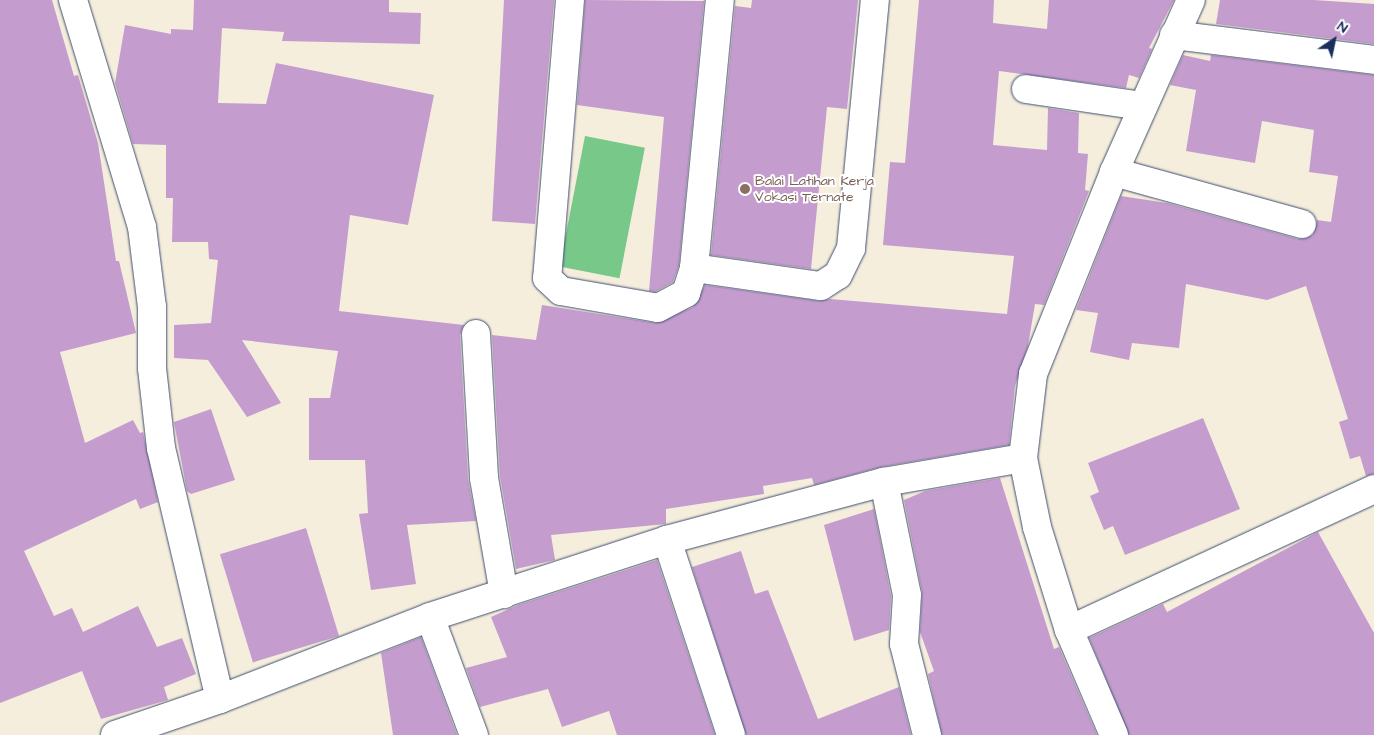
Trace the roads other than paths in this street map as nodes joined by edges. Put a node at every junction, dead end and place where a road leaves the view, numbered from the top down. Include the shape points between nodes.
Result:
1 (73, 0) edge
2 (570, 0) edge
3 (720, 0) edge
4 (875, 0) edge
5 (1191, 0) edge
6 (1174, 35) junction
7 (1374, 60) edge
8 (1026, 89) dead end
9 (1143, 106) junction
10 (1114, 172) junction
11 (1302, 224) dead end
12 (694, 268) junction
13 (476, 334) dead end
14 (1024, 458) junction
15 (884, 482) junction
16 (1374, 490) edge
17 (667, 540) junction
18 (504, 594) junction
19 (430, 616) junction
20 (1069, 630) junction
21 (220, 699) junction
22 (115, 735) edge
23 (474, 735) edge
24 (731, 735) edge
25 (927, 735) edge
26 (1114, 735) edge

1 - 21 street via 142,227 152,307 152,368 161,448
2 - 12 street via 547,278 561,291 658,308 686,293
3 - 12 street
4 - 12 street via 851,248 838,275 821,286
5 - 6 street
6 - 7 street
6 - 9 street
8 - 9 street
9 - 10 street
10 - 11 street
10 - 14 street via 1033,374
13 - 18 street via 484,478
14 - 15 street
14 - 20 street via 1037,527
15 - 17 street
15 - 25 street via 907,595 904,644
16 - 20 street
17 - 18 street
17 - 24 street
18 - 19 street
19 - 21 street
19 - 23 street
20 - 26 street
21 - 22 street

